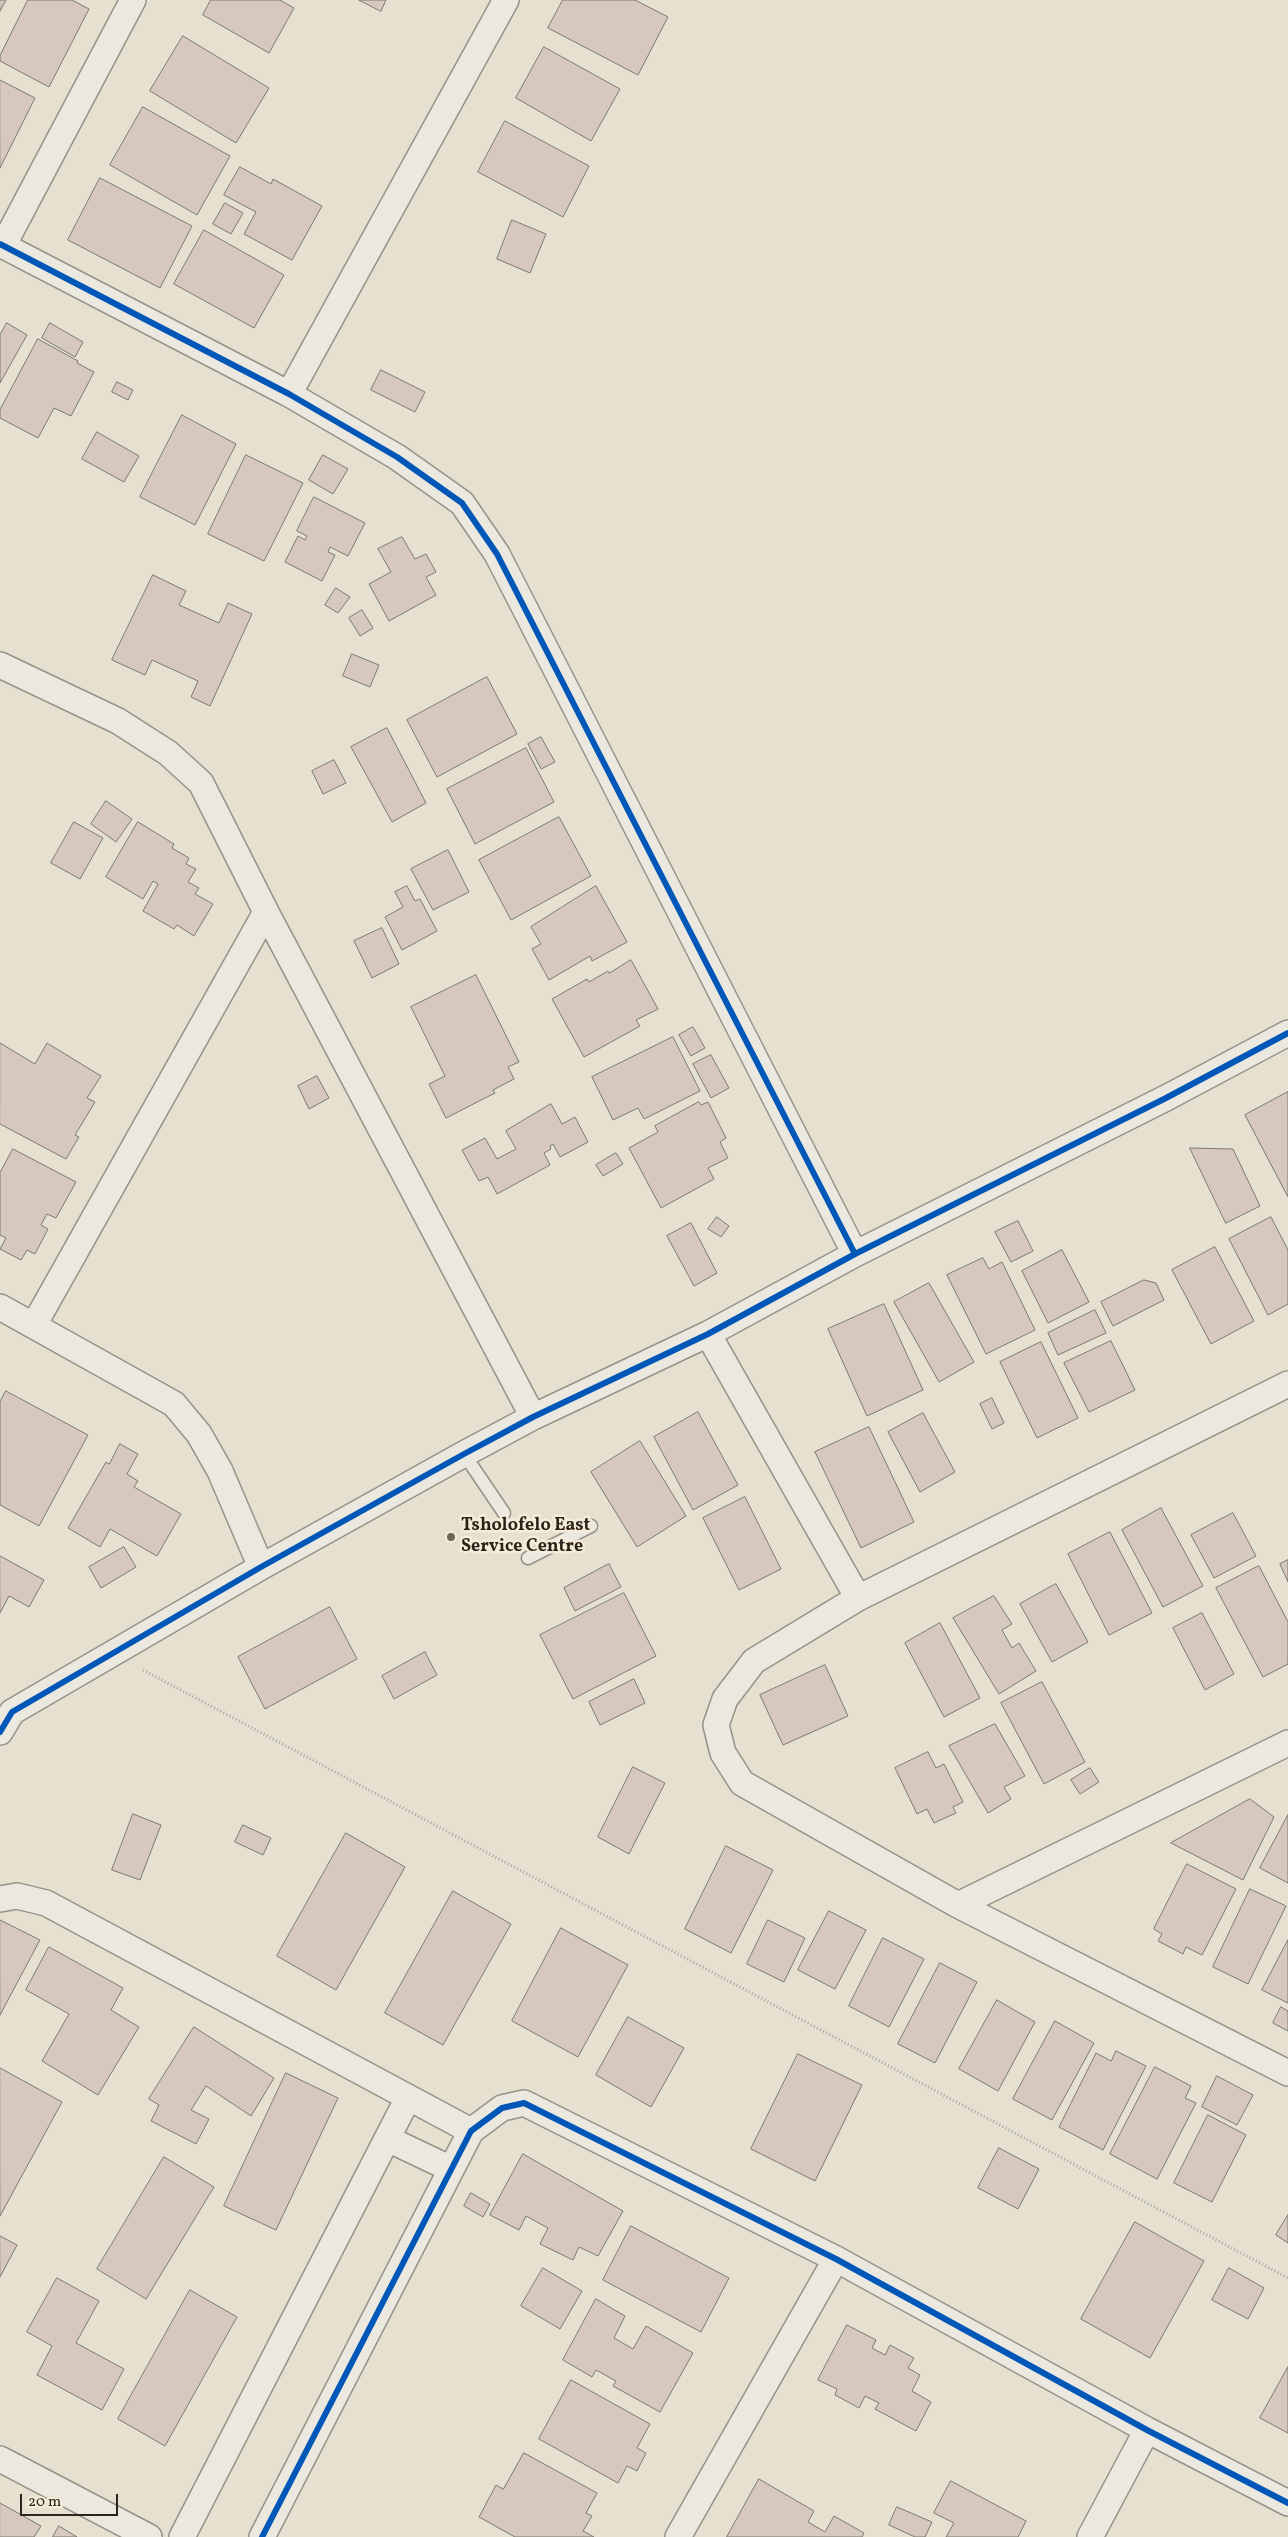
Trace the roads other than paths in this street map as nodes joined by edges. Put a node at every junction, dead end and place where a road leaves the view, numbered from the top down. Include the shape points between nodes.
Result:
1 (133, 0) edge
2 (506, 0) edge
3 (2, 245) edge
4 (289, 394) junction
5 (0, 665) edge
6 (266, 912) junction
7 (1288, 1033) edge
8 (855, 1254) junction
9 (0, 1307) edge
10 (34, 1325) junction
11 (708, 1334) junction
12 (1288, 1384) edge
13 (533, 1417) junction
14 (464, 1454) junction
15 (504, 1513) dead end
16 (590, 1526) dead end
17 (528, 1558) dead end
18 (261, 1567) junction
19 (858, 1598) junction
20 (4, 1716) edge
21 (1288, 1743) edge
22 (0, 1899) edge
23 (958, 1905) junction
24 (1288, 2073) edge
25 (408, 2098) junction
26 (471, 2131) junction
27 (388, 2139) junction
28 (451, 2169) junction
29 (836, 2259) junction
30 (1147, 2430) junction
31 (0, 2459) edge
32 (1288, 2503) edge
33 (149, 2537) edge
34 (182, 2537) edge
35 (262, 2537) edge
36 (678, 2537) edge
37 (1090, 2537) edge

1 - 3 street
2 - 4 street
3 - 4 street
4 - 8 street via 397,458 462,503 497,554
5 - 6 street via 118,721 168,753 201,783
6 - 10 street
6 - 13 street
7 - 8 street
8 - 11 street
9 - 10 street
10 - 18 street via 174,1404 199,1434 220,1470
11 - 13 street
11 - 19 street
12 - 19 street
13 - 14 street
14 - 15 lane
14 - 18 street
16 - 17 lane
18 - 20 street
19 - 23 street via 754,1661 725,1699 716,1726 723,1753 742,1783
21 - 23 street
22 - 25 street via 17,1896 46,1903
23 - 24 street
25 - 26 street
25 - 27 street
26 - 28 street
26 - 29 street via 502,2108 524,2103
27 - 28 street
27 - 34 street
28 - 35 street
29 - 30 street
29 - 36 street
30 - 32 street
30 - 37 street
31 - 33 street

